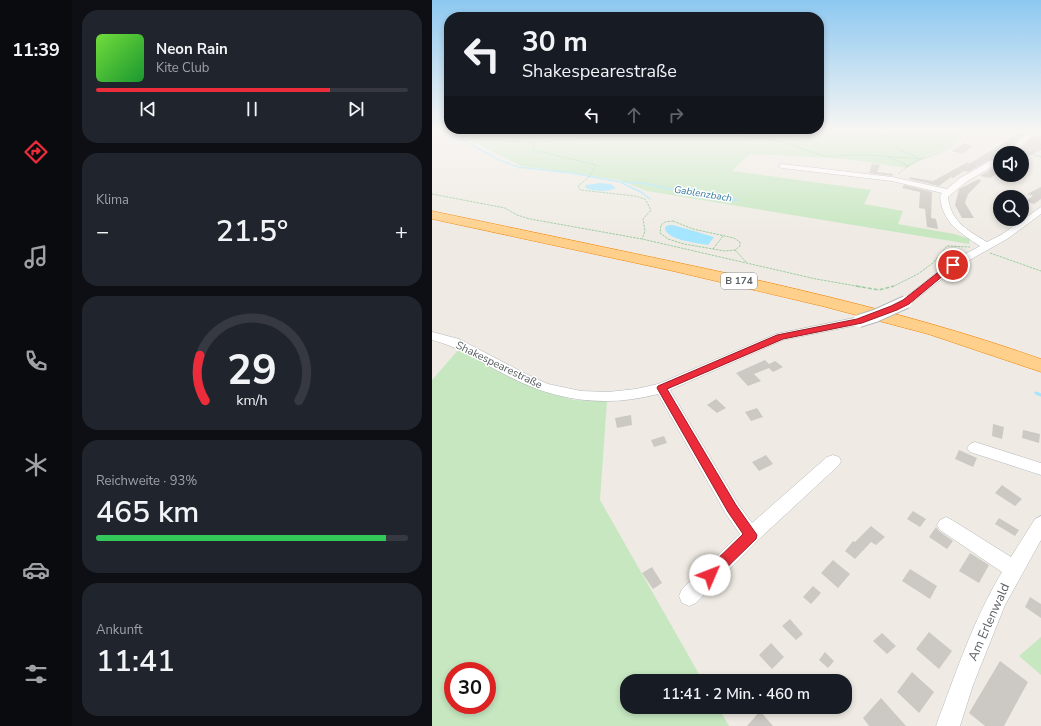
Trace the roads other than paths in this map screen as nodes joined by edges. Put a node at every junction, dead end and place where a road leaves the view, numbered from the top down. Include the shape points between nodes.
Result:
1 (989, 165) edge
2 (782, 166) dead end
3 (948, 192) junction
4 (432, 209) edge
5 (1041, 210) edge
6 (432, 215) edge
7 (984, 248) junction
8 (432, 336) edge
9 (1041, 356) edge
10 (1041, 366) edge
11 (662, 388) junction
12 (975, 448) dead end
13 (833, 461) dead end
14 (1041, 469) edge
15 (1041, 524) edge
16 (946, 526) dead end
17 (751, 535) junction
18 (1014, 569) junction
19 (689, 596) dead end
20 (948, 726) edge

1 - 3 street via 962,180
2 - 3 street via 892,179
3 - 7 street via 944,196 948,217
4 - 9 highway, B 174 via 868,303
5 - 7 street, Shakespearestraße
6 - 10 highway, B 174 via 702,272 846,306 974,342
7 - 11 street, Shakespearestraße, bridge via 953,265 906,302 881,314 780,337
8 - 11 street, Shakespearestraße via 455,342 527,380 556,391 602,396 635,394
11 - 17 street via 732,509
12 - 14 street
13 - 17 street
15 - 18 street, Am Erlenwald
16 - 18 street
17 - 19 street
18 - 20 street, Am Erlenwald via 997,599

